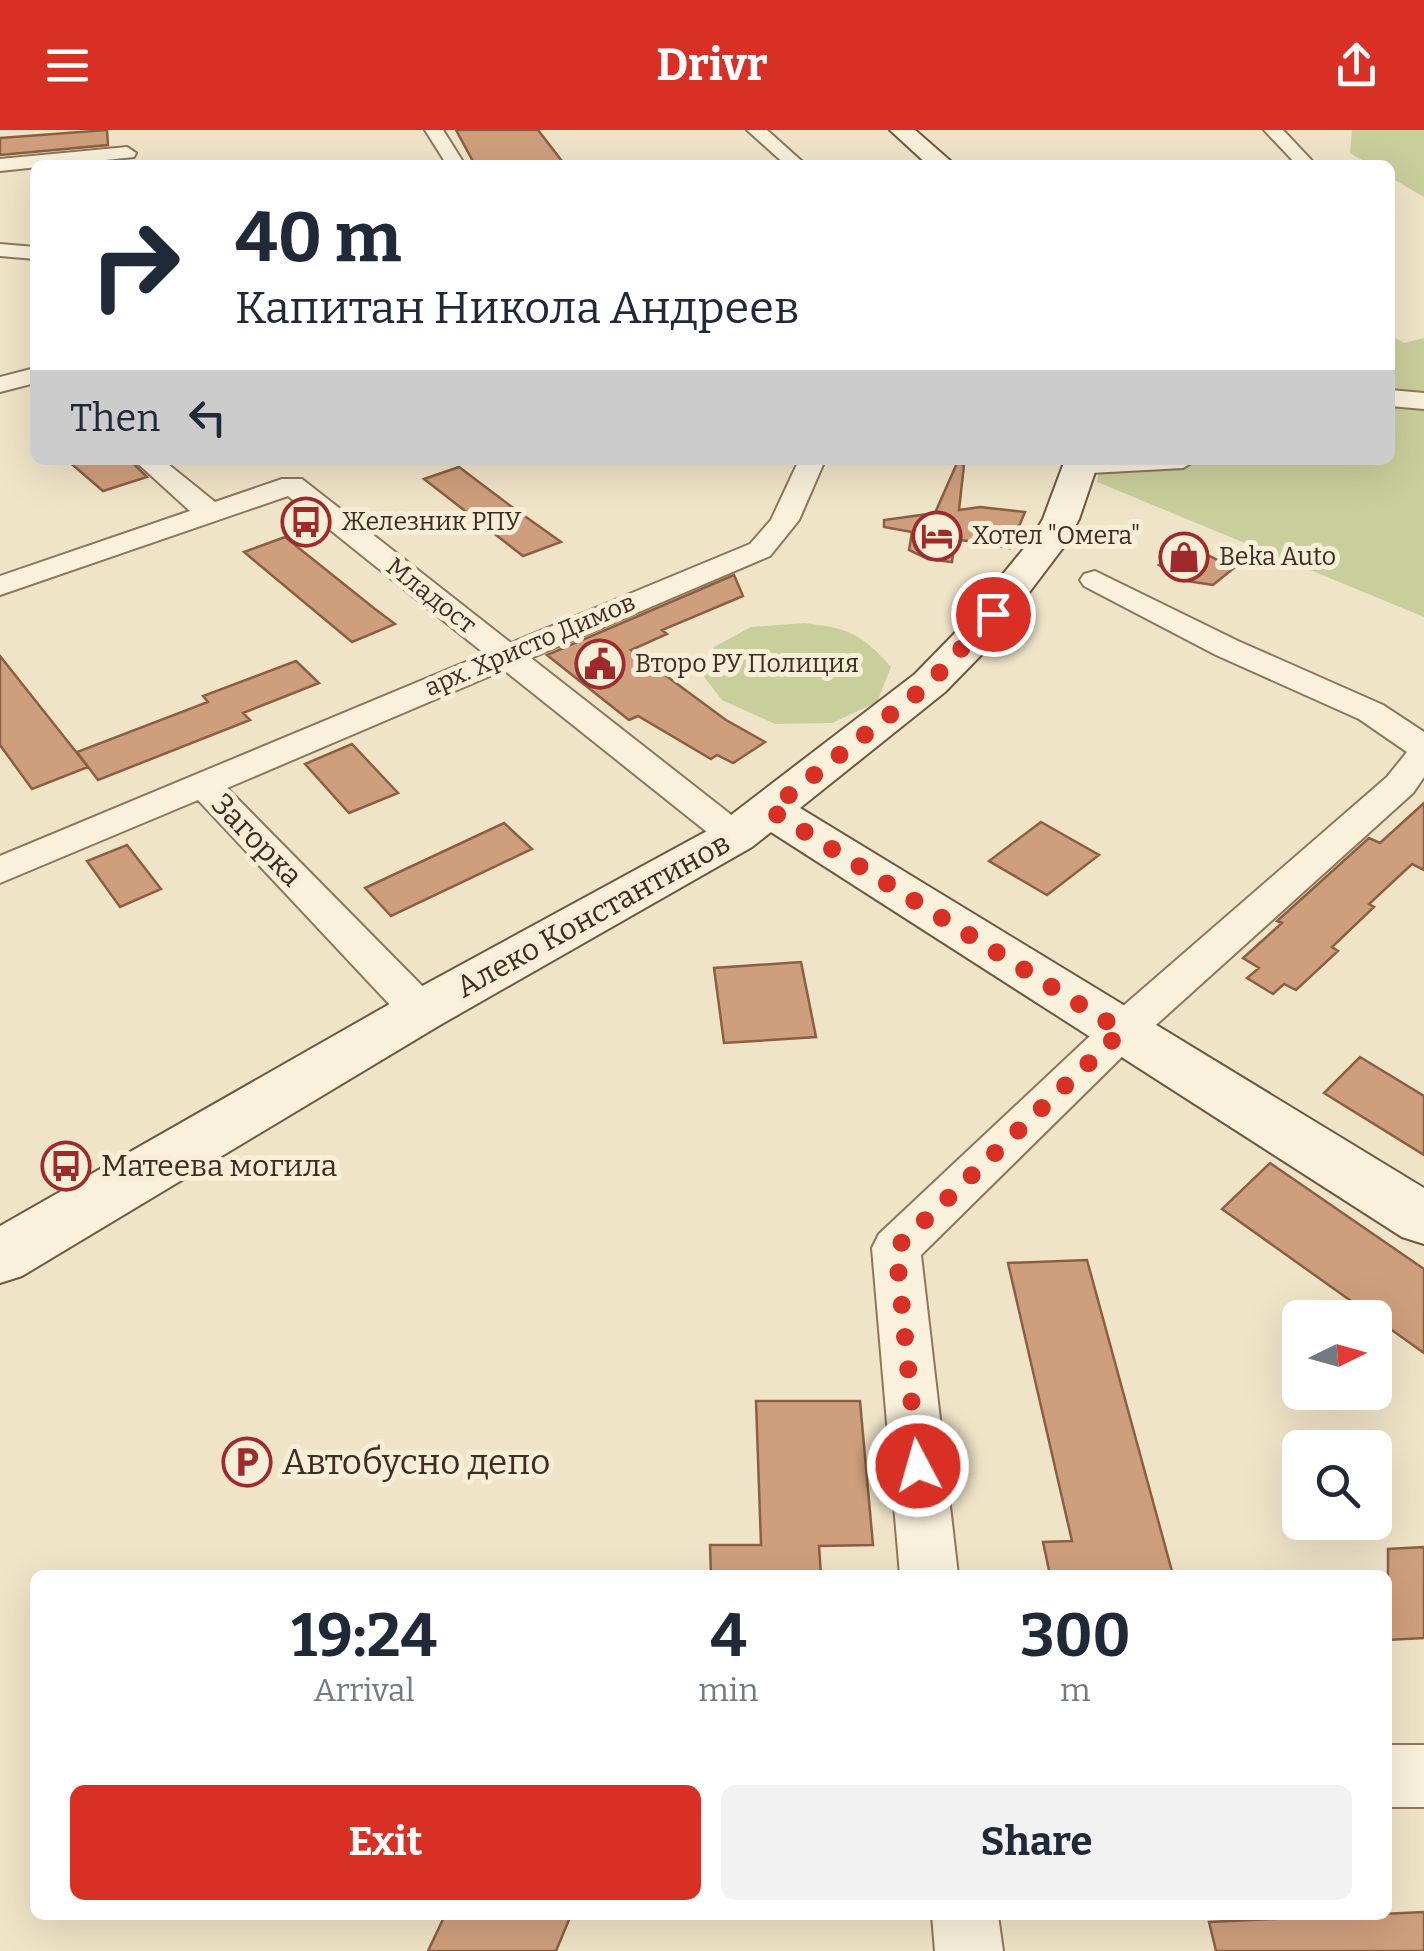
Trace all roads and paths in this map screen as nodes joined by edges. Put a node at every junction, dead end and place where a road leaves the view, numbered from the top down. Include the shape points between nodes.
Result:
1 (125, 130) edge
2 (434, 130) edge
3 (756, 130) edge
4 (902, 130) edge
5 (1273, 130) edge
6 (128, 159) edge
7 (453, 160) edge
8 (791, 160) edge
9 (936, 160) edge
10 (1302, 160) edge
11 (30, 164) edge
12 (0, 165) edge
13 (0, 250) edge
14 (30, 253) edge
15 (30, 377) edge
16 (0, 386) edge
17 (1395, 398) edge
18 (1424, 401) edge
19 (153, 465) edge
20 (810, 465) edge
21 (1082, 465) edge
22 (298, 473) edge
23 (209, 512) junction
24 (1096, 580) dead end
25 (0, 586) edge
26 (505, 655) junction
27 (1418, 771) edge
28 (204, 784) junction
29 (753, 823) junction
30 (0, 870) edge
31 (421, 1011) junction
32 (1122, 1031) junction
33 (1424, 1219) edge
34 (0, 1257) edge
35 (928, 1570) edge
36 (1392, 1776) edge
37 (1424, 1776) edge
38 (966, 1920) edge
39 (969, 1951) edge

1 - 6 street
2 - 7 street
3 - 8 street
4 - 9 street
5 - 10 street
11 - 12 street
13 - 14 street
15 - 16 street
17 - 18 street
19 - 23 street
20 - 26 street, арх. Христо Димов via 785,522 760,550
21 - 29 street, Алеко Константинов via 1046,545 969,643 930,683
22 - 23 street
22 - 26 street, Младост
23 - 25 street
24 - 27 street via 1371,712
26 - 28 street, арх. Христо Димов
26 - 29 street, Младост
27 - 32 street
28 - 30 street, Загорка
28 - 31 street, Загорка
29 - 31 street, Алеко Константинов
29 - 32 street
31 - 34 street, Алеко Константинов
32 - 33 street
32 - 35 street via 896,1248
36 - 37 street
38 - 39 street

